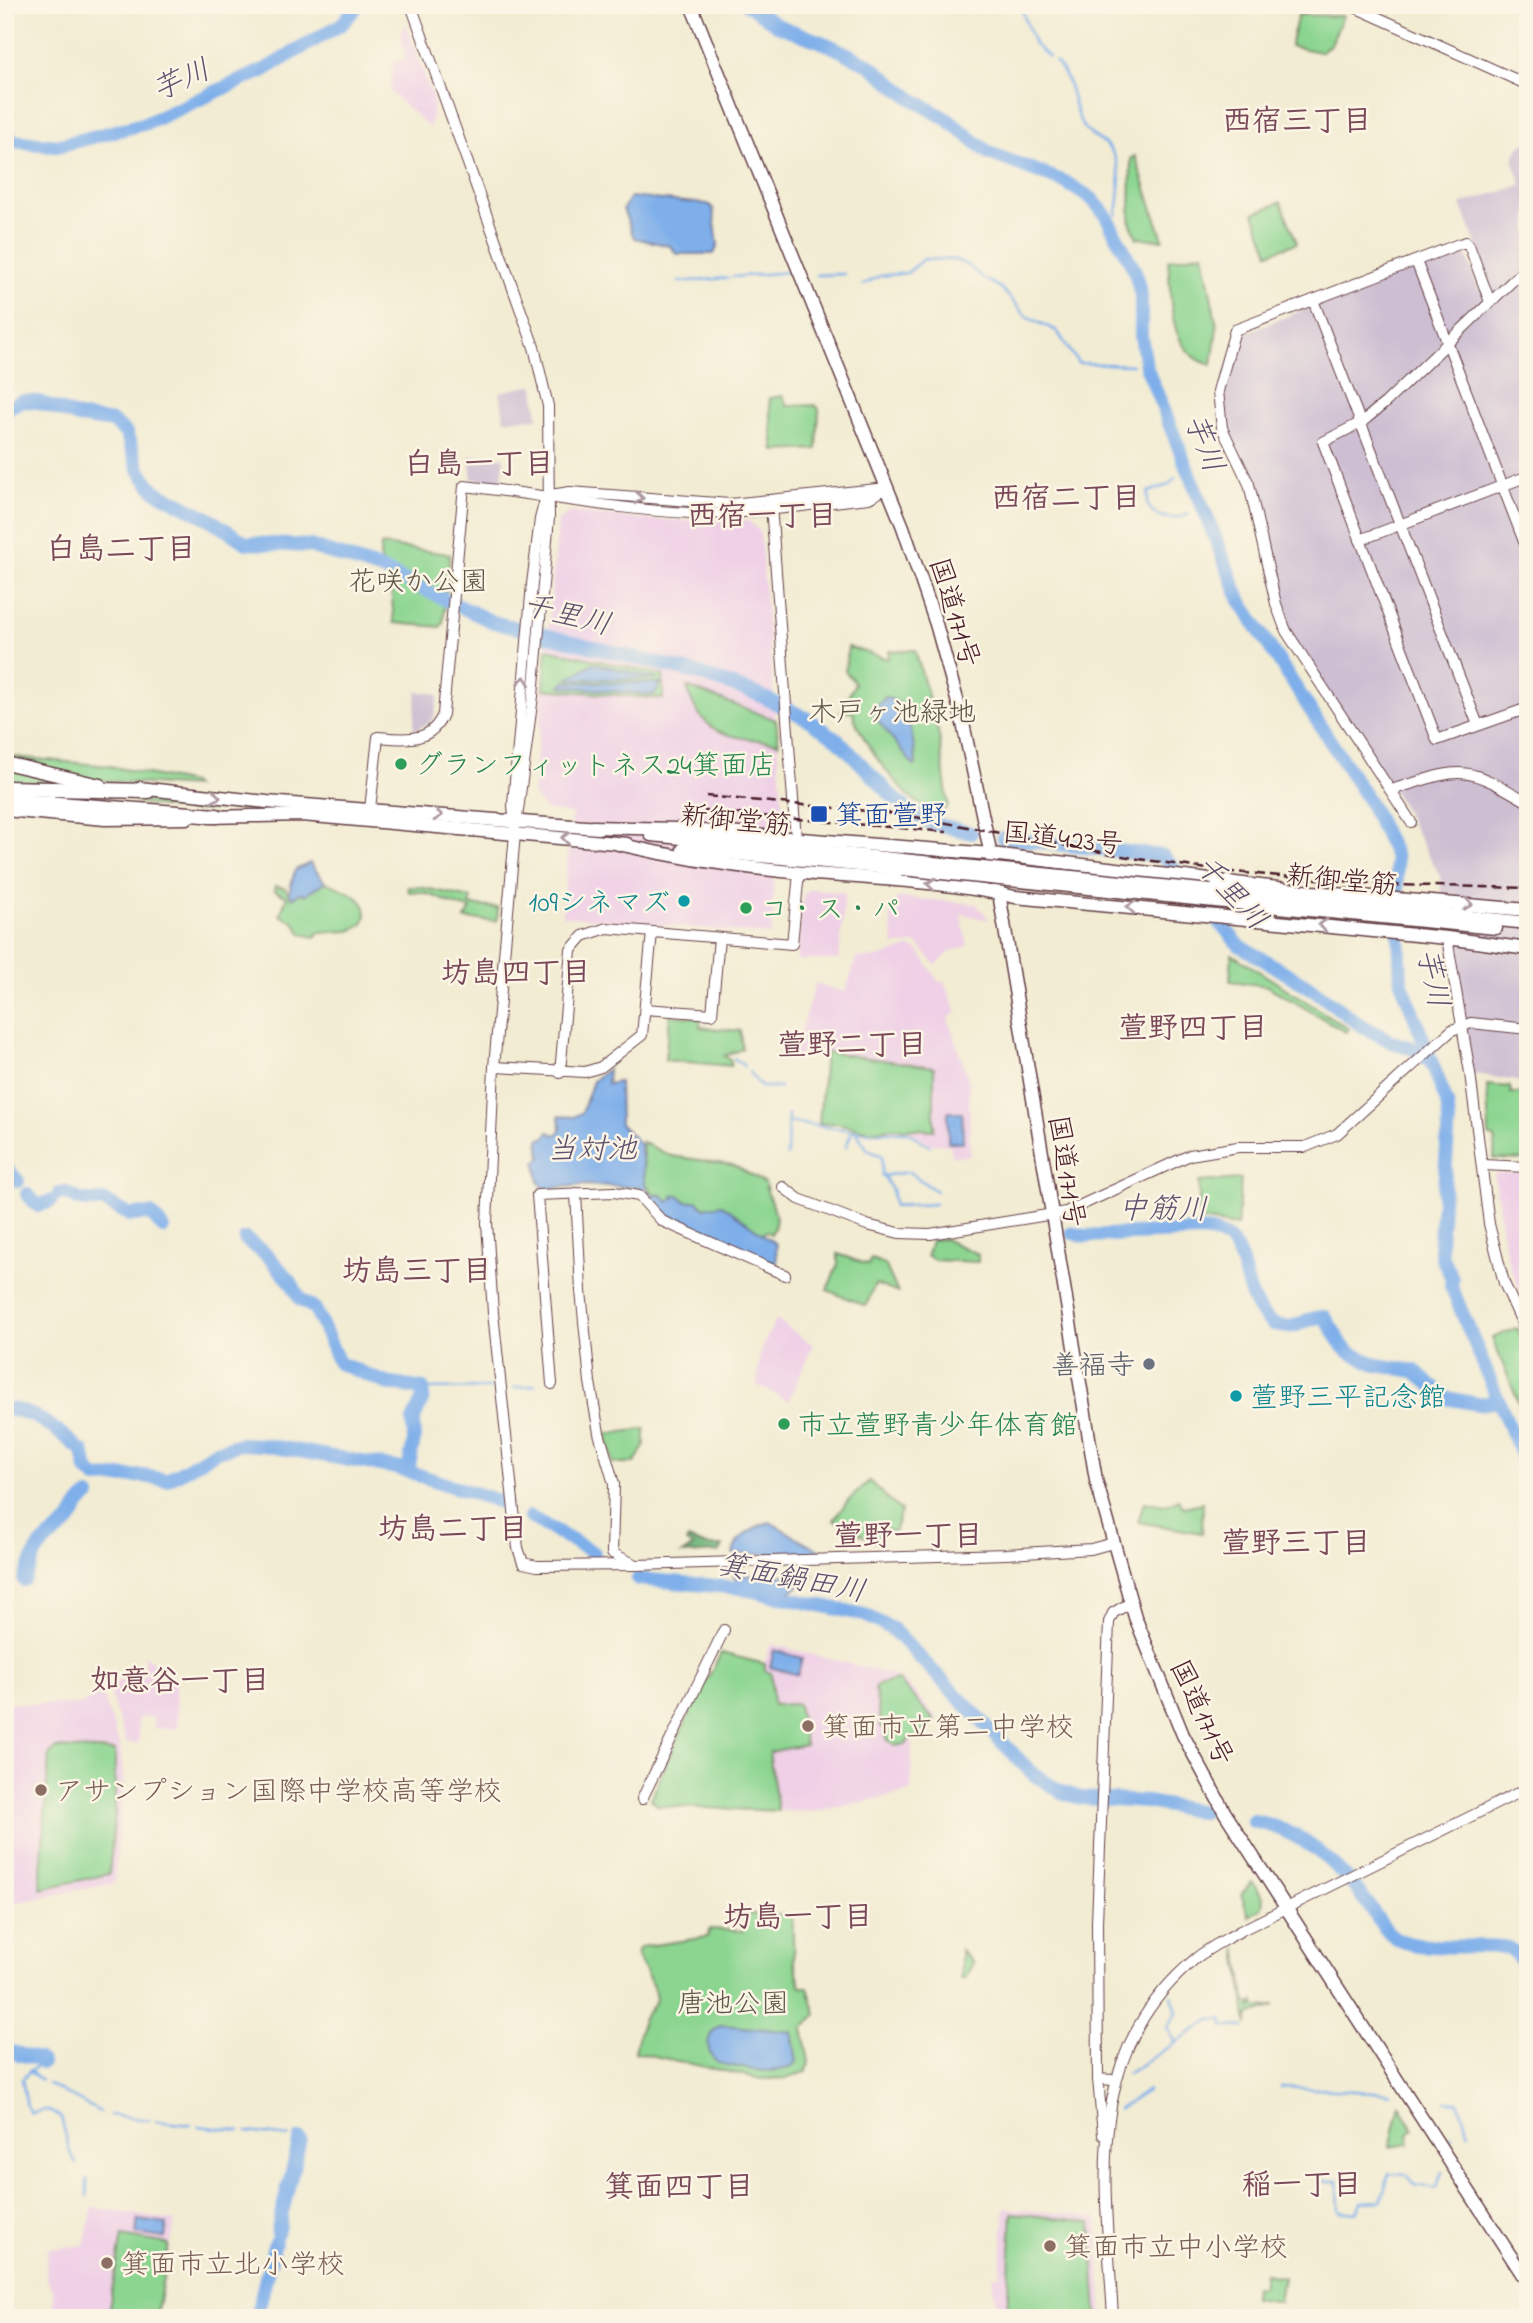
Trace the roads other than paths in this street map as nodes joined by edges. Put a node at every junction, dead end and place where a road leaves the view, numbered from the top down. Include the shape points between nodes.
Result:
1 (411, 5) edge
2 (691, 5) edge
3 (1350, 5) edge
4 (1528, 85) edge
5 (1416, 261) junction
6 (1528, 266) edge
7 (1313, 300) junction
8 (1490, 302) junction
9 (1447, 343) junction
10 (1362, 422) junction
11 (1528, 476) edge
12 (1503, 485) junction
13 (887, 488) junction
14 (546, 496) junction
15 (771, 505) junction
16 (1401, 525) junction
17 (1360, 540) junction
18 (1528, 552) edge
19 (1528, 708) edge
20 (1478, 725) junction
21 (5, 763) edge
22 (5, 788) edge
23 (1391, 790) junction
24 (148, 791) junction
25 (5, 800) edge
26 (1528, 802) edge
27 (370, 809) junction
28 (5, 810) edge
29 (218, 816) junction
30 (1411, 822) dead end
31 (592, 827) junction
32 (515, 828) junction
33 (796, 839) junction
34 (618, 844) junction
35 (991, 854) junction
36 (903, 865) junction
37 (799, 873) junction
38 (999, 893) junction
39 (1391, 908) junction
40 (1408, 910) junction
41 (1528, 911) edge
42 (1528, 923) edge
43 (1528, 931) edge
44 (652, 932) junction
45 (1447, 937) junction
46 (719, 938) junction
47 (1528, 947) edge
48 (645, 1009) junction
49 (1462, 1027) junction
50 (1528, 1029) edge
51 (494, 1067) junction
52 (560, 1073) junction
53 (1482, 1165) junction
54 (1528, 1167) edge
55 (783, 1187) dead end
56 (576, 1193) junction
57 (1051, 1216) junction
58 (785, 1275) dead end
59 (1528, 1336) edge
60 (552, 1384) dead end
61 (1113, 1544) junction
62 (636, 1565) junction
63 (1130, 1603) junction
64 (724, 1630) dead end
65 (1528, 1788) edge
66 (642, 1799) dead end
67 (1286, 1908) junction
68 (1098, 2079) junction
69 (1114, 2080) junction
70 (1105, 2146) junction
71 (1528, 2283) edge
72 (1113, 2318) edge

1 - 14 street via 541,368 548,413
2 - 13 highway, 国道171号
3 - 4 street
5 - 7 street
5 - 8 street via 1467,242
5 - 9 street
6 - 8 street
7 - 10 street
7 - 23 street via 1235,330 1218,391 1219,410 1222,428 1250,484 1286,631
8 - 9 street
9 - 10 street
9 - 12 street
10 - 16 street
10 - 17 street via 1322,442
11 - 12 street
12 - 16 street
12 - 18 street
13 - 15 street
13 - 35 highway, 国道171号 via 947,662
14 - 15 street via 564,502 672,512 725,513
14 - 27 street via 464,486 442,716 434,729 418,738 378,737
14 - 32 street via 549,518 513,804
15 - 33 street
16 - 17 street
16 - 20 street
17 - 20 street via 1437,740
19 - 20 street
21 - 24 highway, 新御堂筋 via 77,781
22 - 24 highway
23 - 26 street via 1452,772 1471,773
23 - 30 street
24 -> 27 highway, 新御堂筋
25 - 29 highway
27 -> 32 highway, 新御堂筋
28 - 29 highway, 新御堂筋 via 128,820
29 - 32 highway, 新御堂筋 via 302,815
31 - 32 highway, 新御堂筋
31 - 33 highway, 国道423号 via 676,828
31 - 36 highway, 新御堂筋
34 -> 32 highway, 新御堂筋
32 - 51 street
33 - 35 highway, 国道423号
34 - 36 highway, 新御堂筋
34 - 37 highway
35 - 38 highway, 国道171号
35 - 39 highway, 国道423号 via 1167,873
36 - 39 highway, 新御堂筋, bridge via 1213,896
38 -> 37 highway
37 - 46 street via 792,944
45 -> 38 highway
38 - 57 highway, 国道171号
39 - 40 highway, 新御堂筋
39 - 40 highway, 国道423号
40 -> 41 highway, 国道423号
40 - 42 highway, 新御堂筋
40 - 43 highway, 新御堂筋
44 - 46 street
44 - 48 street
44 - 52 street via 595,929 571,950
45 - 47 highway
45 - 49 street
46 - 48 street via 712,1014
48 - 52 street via 642,1035 610,1061 586,1072
49 - 50 street
49 - 53 street
49 - 57 street via 1447,1035 1337,1134 1305,1147 1238,1147 1190,1155
51 - 52 street
51 - 62 street via 487,1223 520,1556 530,1566
53 - 54 street
53 - 59 street via 1496,1258
55 - 57 street via 799,1199 899,1233 926,1235
56 - 58 street via 639,1196 662,1221
56 - 60 street via 537,1195
56 - 62 street via 590,1382 614,1484 611,1553
57 - 61 highway, 国道171号 via 1093,1469
61 - 62 street via 1006,1554
61 - 63 highway, 国道171号
63 - 67 highway, 国道171号 via 1183,1735 1225,1813
63 - 68 street via 1113,1612 1110,1622 1096,1971
64 - 66 street
65 - 67 street
67 - 69 street via 1196,1958 1156,1997
67 - 71 highway, 国道171号
68 - 69 street
68 - 70 street
69 - 70 street
70 - 72 street

